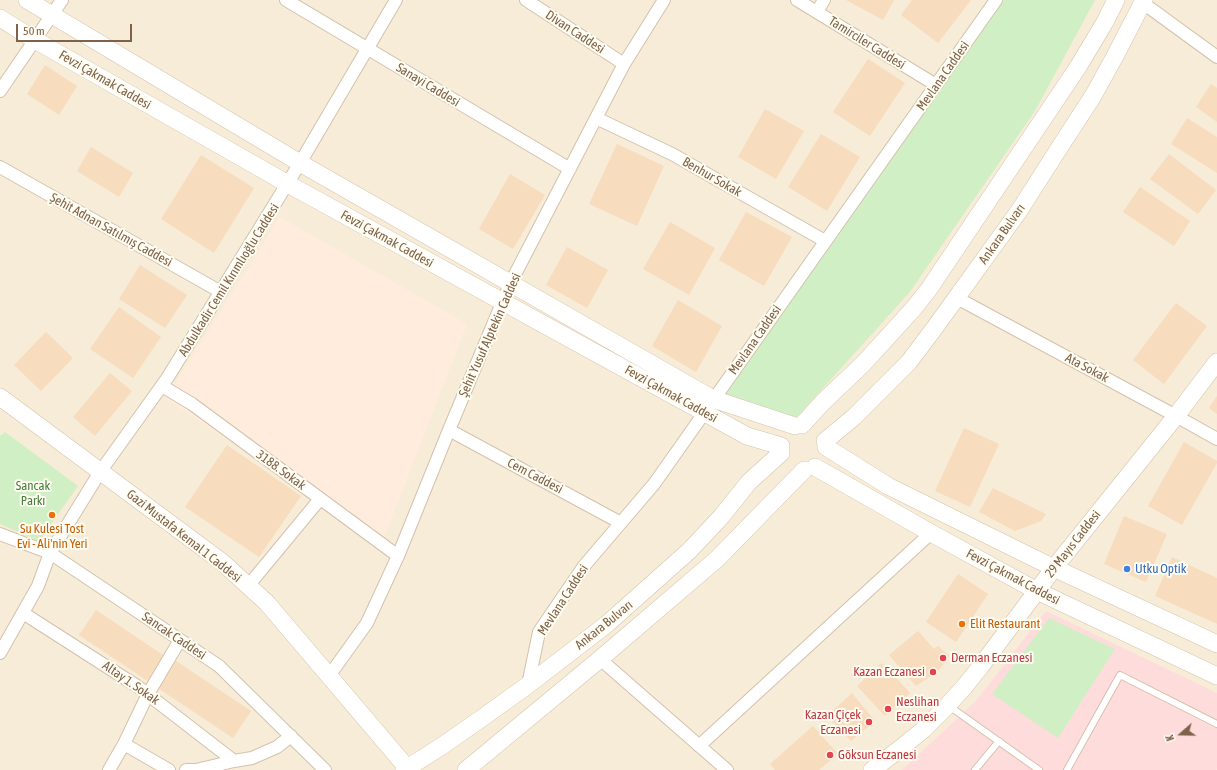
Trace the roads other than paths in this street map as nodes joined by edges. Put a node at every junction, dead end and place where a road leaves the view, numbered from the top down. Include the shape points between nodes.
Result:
1 (27, 0) edge
2 (62, 0) edge
3 (286, 0) edge
4 (396, 0) edge
5 (526, 0) edge
6 (664, 0) edge
7 (797, 0) edge
8 (824, 0) edge
9 (996, 0) edge
10 (1116, 0) edge
11 (1144, 2) edge
12 (817, 12) junction
13 (52, 15) junction
14 (0, 18) edge
15 (35, 40) junction
16 (368, 49) junction
17 (1217, 57) edge
18 (624, 64) junction
19 (936, 85) junction
20 (0, 91) edge
21 (596, 118) junction
22 (300, 164) junction
23 (0, 167) edge
24 (570, 169) junction
25 (288, 184) junction
26 (825, 241) junction
27 (510, 284) junction
28 (221, 292) junction
29 (956, 298) junction
30 (502, 302) junction
31 (1217, 362) edge
32 (162, 386) junction
33 (0, 397) edge
34 (708, 406) junction
35 (1176, 416) junction
36 (799, 426) junction
37 (449, 430) junction
38 (1217, 439) edge
39 (825, 444) junction
40 (781, 449) junction
41 (810, 469) junction
42 (100, 472) junction
43 (320, 499) junction
44 (621, 523) junction
45 (931, 532) junction
46 (0, 534) edge
47 (50, 553) junction
48 (398, 556) junction
49 (1054, 568) junction
50 (248, 586) junction
51 (1037, 590) junction
52 (23, 613) junction
53 (180, 640) junction
54 (1217, 644) edge
55 (0, 653) edge
56 (600, 659) junction
57 (329, 676) junction
58 (1217, 676) edge
59 (528, 685) junction
60 (148, 694) junction
61 (948, 705) junction
62 (1217, 724) edge
63 (290, 736) junction
64 (998, 741) junction
65 (124, 744) junction
66 (699, 746) junction
67 (234, 761) junction
68 (407, 769) edge
69 (109, 770) edge
70 (169, 770) edge
71 (186, 770) edge
72 (326, 770) edge
73 (466, 770) edge
74 (727, 770) edge
75 (872, 770) edge
76 (975, 770) edge
77 (1039, 770) edge
78 (1067, 770) edge

1 - 13 main road, Fevzi Çakmak Caddesi
2 - 13 street
3 - 16 street, Sanayi Caddesi
4 - 16 street, Abdulkadir Cemil Kırımlıoğlu Caddesi
5 - 18 street, Divan Caddesi
6 - 18 street, Şehit Yusuf Alptekin Caddesi
7 - 12 street, Tamirciler Caddesi
8 - 12 street
9 - 19 street, Mevlana Caddesi
10 - 36 main road via 1078,67 914,308 867,360
11 - 17 street
11 - 29 main road, Ankara Bulvarı via 1093,96 1018,211
12 - 19 street, Tamirciler Caddesi
13 - 15 street
13 - 22 main road, Fevzi Çakmak Caddesi
14 - 15 main road, Fevzi Çakmak Caddesi
15 - 20 street
15 - 25 main road, Fevzi Çakmak Caddesi
16 - 22 street, Abdulkadir Cemil Kırımlıoğlu Caddesi
16 - 24 street, Sanayi Caddesi
18 - 21 street, Şehit Yusuf Alptekin Caddesi
19 - 26 street, Mevlana Caddesi
21 - 24 street, Şehit Yusuf Alptekin Caddesi
21 - 26 street, Benhur Sokak via 672,154
22 - 25 street, Abdulkadir Cemil Kırımlıoğlu Caddesi
22 - 27 main road, Fevzi Çakmak Caddesi
23 - 28 street, Şehit Adnan Satılmış Caddesi
24 - 27 street, Şehit Yusuf Alptekin Caddesi
25 - 28 street, Abdulkadir Cemil Kırımlıoğlu Caddesi
25 - 30 main road, Fevzi Çakmak Caddesi
26 - 34 street, Mevlana Caddesi
27 - 30 street, Şehit Yusuf Alptekin Caddesi
27 - 34 main road, Fevzi Çakmak Caddesi
28 - 32 street, Abdulkadir Cemil Kırımlıoğlu Caddesi
29 - 35 street, Ata Sokak
29 - 39 main road, Ankara Bulvarı via 909,362
30 - 34 main road, Fevzi Çakmak Caddesi
30 - 37 street, Şehit Yusuf Alptekin Caddesi
31 - 35 main road, 29 Mayıs Caddesi
32 - 42 street, Abdulkadir Cemil Kırımlıoğlu Caddesi
32 - 43 street, 3188. Sokak via 192,404
33 - 42 main road, Gazi Mustafa Kemal 1 Caddesi
34 - 36 main road, Fevzi Çakmak Caddesi
34 - 40 main road, Fevzi Çakmak Caddesi via 747,436
34 - 44 street, Mevlana Caddesi via 654,484
35 - 38 street, Ata Sokak
35 - 49 main road, 29 Mayıs Caddesi
36 - 39 main road via 808,425 819,431
36 - 40 main road via 785,434
37 - 44 street, Cem Caddesi
37 - 48 street, Şehit Yusuf Alptekin Caddesi
39 - 41 main road via 823,458
39 - 49 main road, Fevzi Çakmak Caddesi via 888,486
40 - 41 main road via 787,464 793,468
40 - 59 main road, Ankara Bulvarı via 689,551 607,624
41 - 45 main road, Fevzi Çakmak Caddesi
41 - 56 main road, Ankara Bulvarı via 717,560
42 - 47 street, Abdulkadir Cemil Kırımlıoğlu Caddesi
42 - 50 main road, Gazi Mustafa Kemal 1 Caddesi via 222,562
43 - 48 street, 3188. Sokak
43 - 50 street
44 - 59 street, Mevlana Caddesi via 584,566 539,632
45 - 51 main road, Fevzi Çakmak Caddesi
45 - 66 street
46 - 47 street, Sancak Caddesi
47 - 52 street, Abdulkadir Cemil Kırımlıoğlu Caddesi via 38,586
47 - 53 street, Sancak Caddesi
48 - 57 street, Şehit Yusuf Alptekin Caddesi via 367,623
49 - 51 main road, 29 Mayıs Caddesi
49 - 54 main road, Fevzi Çakmak Caddesi
50 - 57 main road, Gazi Mustafa Kemal 1 Caddesi via 267,603
51 - 58 main road, Fevzi Çakmak Caddesi
51 - 61 main road, 29 Mayıs Caddesi via 982,666
52 - 55 street, Abdulkadir Cemil Kırımlıoğlu Caddesi
52 - 60 street, Altay 1. Sokak
53 - 60 street
53 - 63 street, Sancak Caddesi via 219,666
56 - 66 street
56 - 73 main road, Ankara Bulvarı
57 - 68 main road, Gazi Mustafa Kemal 1 Caddesi
59 - 68 main road, Ankara Bulvarı
60 - 65 street
60 - 67 street, Altay 1. Sokak
61 - 64 lane
61 - 75 main road, 29 Mayıs Caddesi via 923,730
62 - 78 lane via 1120,675
63 - 67 street via 277,747 252,758
63 - 72 street, Sancak Caddesi
64 - 76 lane
64 - 77 lane
65 - 69 street
65 - 70 street
66 - 74 street
67 - 71 street

